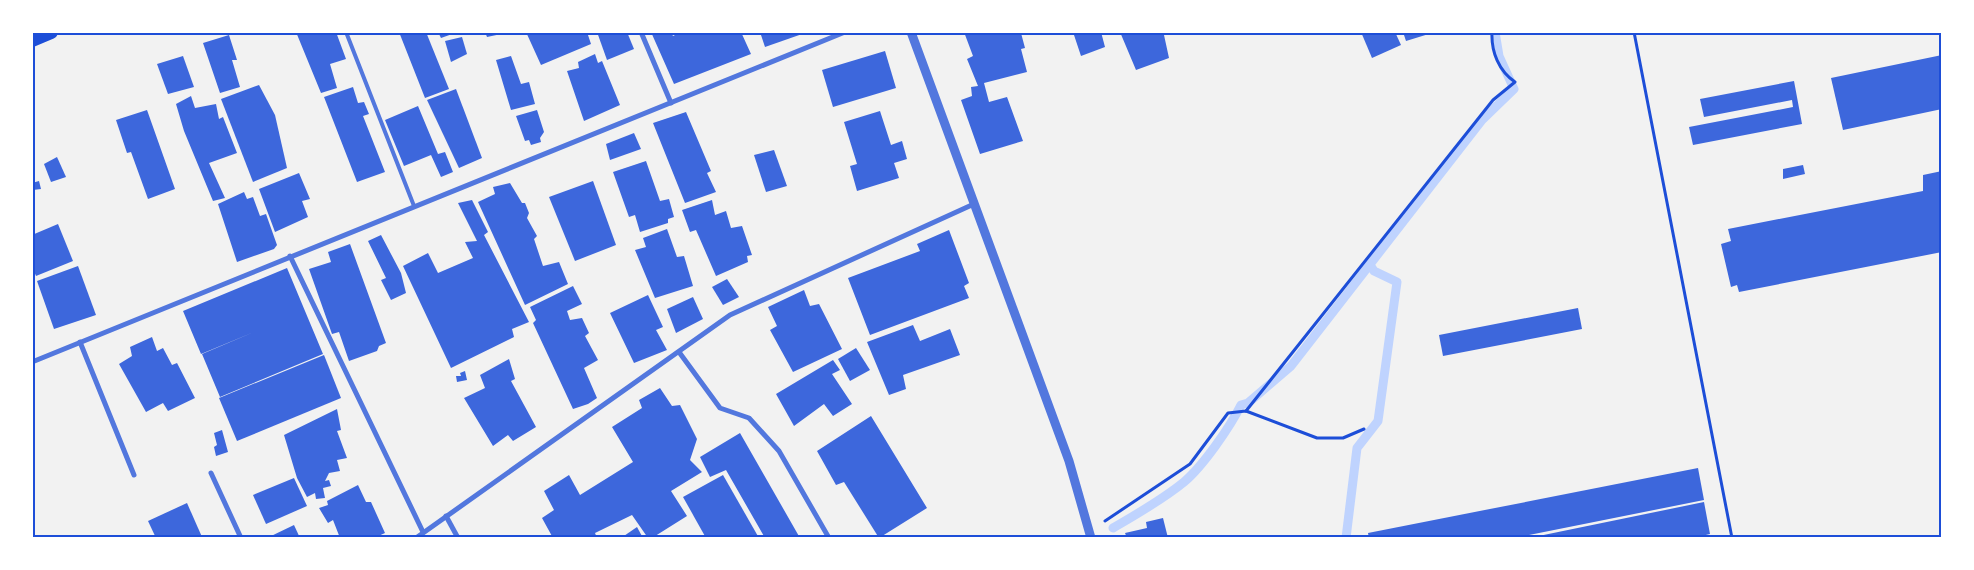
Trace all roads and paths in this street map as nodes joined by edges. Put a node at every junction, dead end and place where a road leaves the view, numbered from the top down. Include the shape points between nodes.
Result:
1 (51, 32) edge
2 (346, 32) edge
3 (641, 32) edge
4 (845, 32) edge
5 (911, 32) edge
6 (1492, 32) edge
7 (1634, 32) edge
8 (32, 40) edge
9 (671, 103) junction
10 (974, 204) junction
11 (414, 206) junction
12 (290, 256) junction
13 (80, 342) junction
14 (679, 352) junction
15 (32, 362) edge
16 (1246, 411) junction
17 (1364, 429) dead end
18 (212, 473) dead end
19 (134, 475) dead end
20 (446, 516) junction
21 (423, 532) junction
22 (1090, 533) edge
23 (241, 538) edge
24 (416, 538) edge
25 (458, 538) edge
26 (828, 538) edge
27 (1732, 538) edge

1 - 8 highway
2 - 11 lane
3 - 9 street
4 - 9 street
5 - 10 street
6 - 16 path via 1503,74 1515,82 1493,100
7 - 27 path
9 - 11 street
10 - 14 street via 730,315
10 - 22 street via 1069,461
11 - 12 street
12 - 13 street
12 - 21 street
13 - 15 street
13 - 19 street
14 - 20 street
14 - 26 street via 720,408 750,418 780,450
16 - 17 path via 1317,438 1343,438
16 - 22 path via 1228,412 1190,464
18 - 23 street
20 - 21 street
20 - 25 street
21 - 24 street

